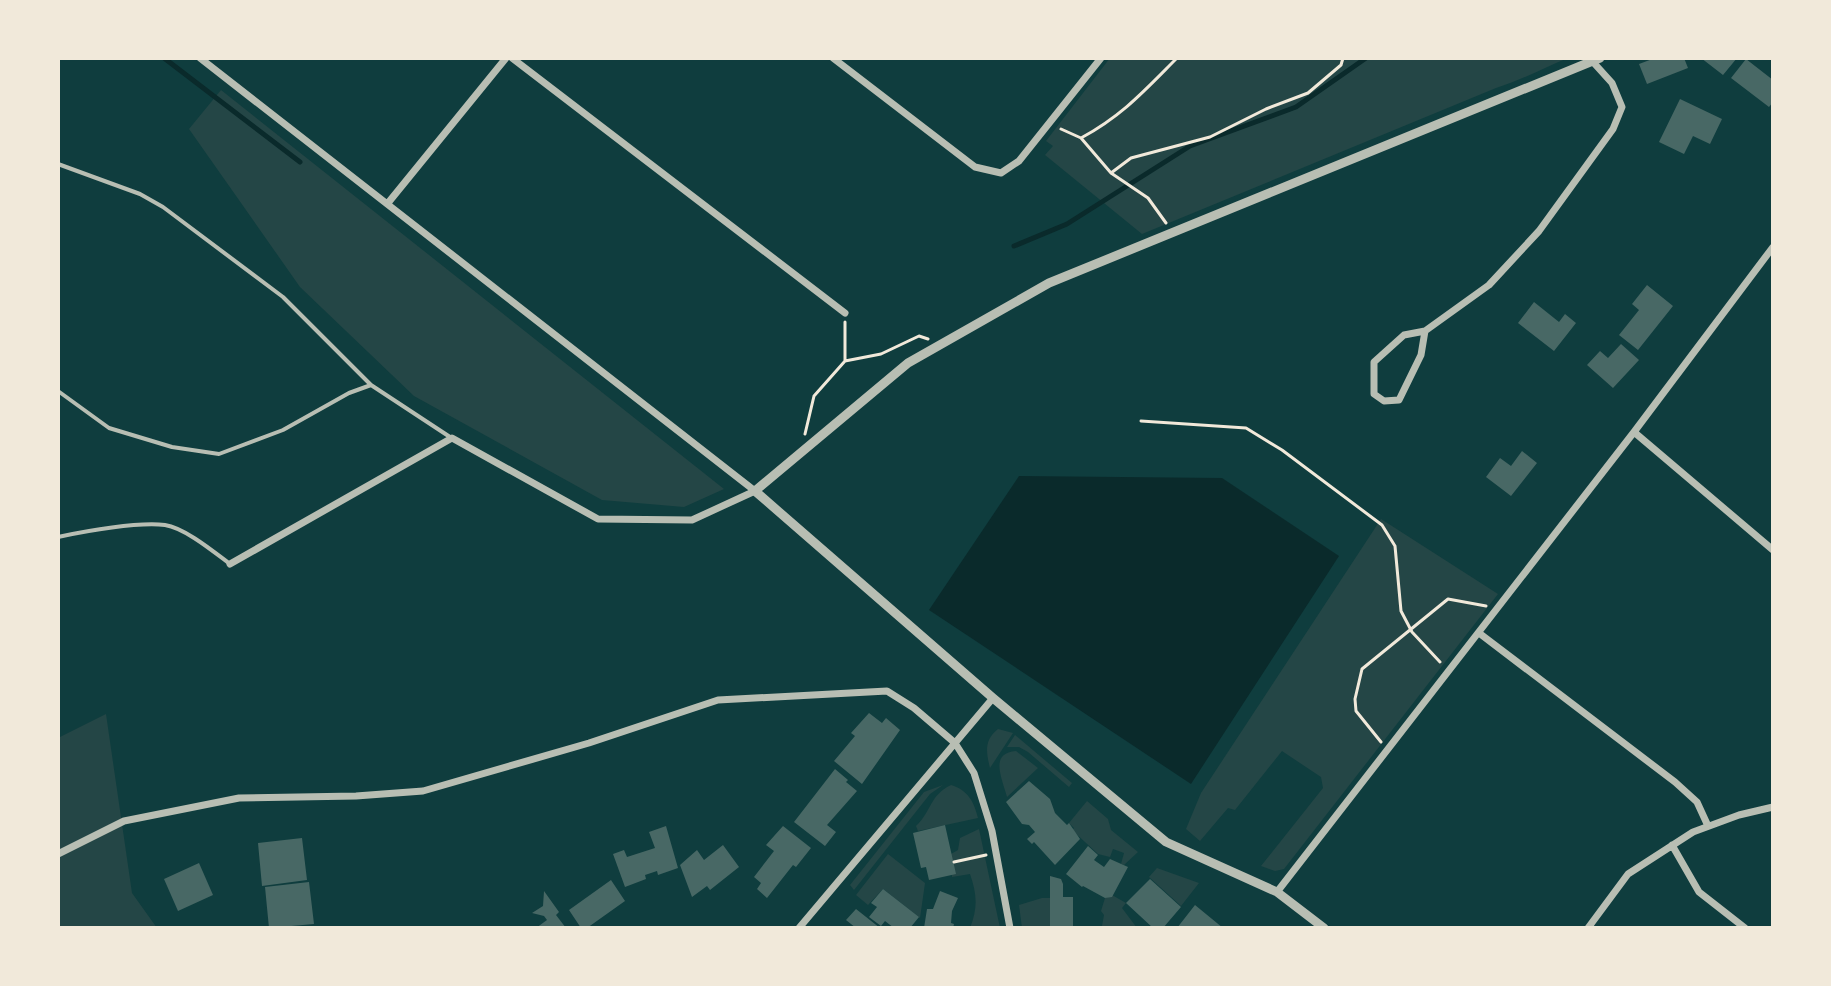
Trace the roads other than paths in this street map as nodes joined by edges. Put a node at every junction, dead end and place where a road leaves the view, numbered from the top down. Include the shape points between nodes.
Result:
1 (200, 58) edge
2 (509, 58) edge
3 (833, 58) edge
4 (1101, 58) edge
5 (1596, 60) edge
6 (58, 164) edge
7 (388, 203) junction
8 (1773, 247) edge
9 (845, 313) road end
10 (1425, 331) junction
11 (371, 385) junction
12 (58, 391) edge
13 (1634, 432) junction
14 (452, 438) junction
15 (755, 491) junction
16 (58, 537) edge
17 (1773, 550) edge
18 (230, 564) joint
19 (1479, 633) junction
20 (993, 698) junction
21 (955, 743) junction
22 (1773, 807) edge
23 (1708, 826) junction
24 (1672, 845) junction
25 (58, 854) edge
26 (1277, 892) junction
27 (799, 928) edge
28 (1010, 928) edge
29 (1324, 928) edge
30 (1588, 928) edge
31 (1745, 928) edge

1 - 7 street
2 - 7 street
2 - 9 street
3 - 4 street via 975,167 1001,173 1019,161
5 - 10 street via 1622,107 1613,129 1539,231 1489,285
5 - 15 street via 1049,283 908,363
6 - 11 lane via 163,207 283,297
7 - 15 street
8 - 13 street
10 - 10 street via 1404,335 1374,362 1374,394 1384,401 1399,400 1421,355
11 - 12 lane via 283,430 219,454 109,428
11 - 14 lane
13 - 17 street
13 - 19 street
14 - 15 street via 598,519 692,520
14 - 18 street
15 - 20 street
16 - 18 lane via 167,525
19 - 23 street via 1675,782 1697,802
19 - 26 street
20 - 21 street
20 - 26 street via 1166,842
21 - 25 street via 887,691 718,700 423,791 239,798 124,821
21 - 27 street
21 - 28 street via 974,773 997,854
22 - 23 street
23 - 24 street
24 - 30 street via 1628,874
24 - 31 street via 1699,892
26 - 29 street

